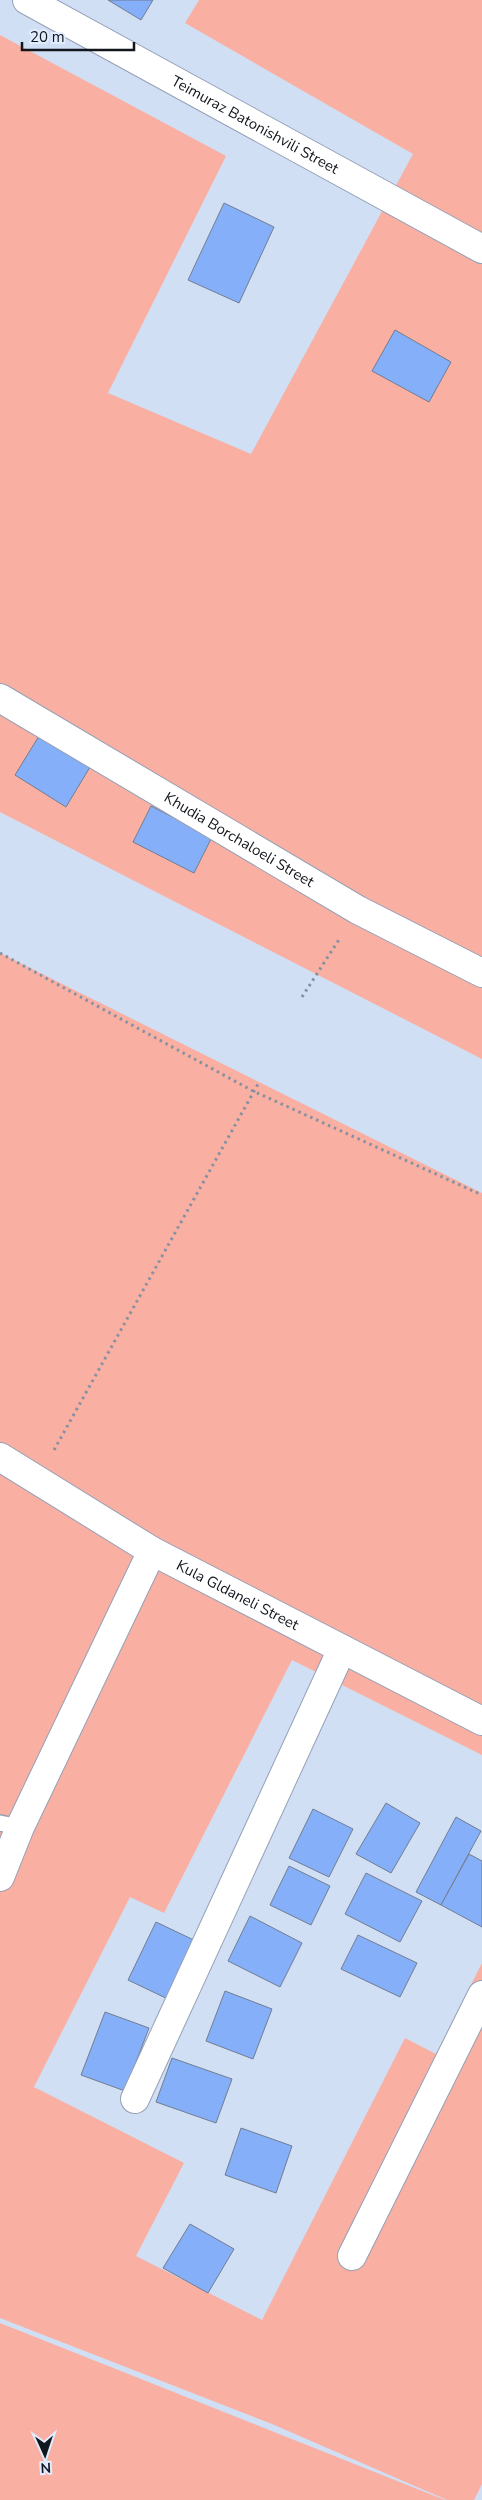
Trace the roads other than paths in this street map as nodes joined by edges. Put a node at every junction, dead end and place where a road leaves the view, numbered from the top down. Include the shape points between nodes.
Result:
1 (28, 0) edge
2 (482, 249) edge
3 (0, 698) edge
4 (482, 973) edge
5 (0, 1457) edge
6 (152, 1551) junction
7 (342, 1649) junction
8 (482, 1721) edge
9 (10, 1825) edge
10 (0, 1877) edge
11 (482, 1995) edge
12 (135, 2100) dead end
13 (352, 2256) dead end

1 - 2 street, Teimuraz Batonishvili Street
3 - 4 street, Khudia Borchaloeli Street via 358,910
5 - 6 street, Kula Gldaneli Street
6 - 7 street, Kula Gldaneli Street
6 - 9 street
7 - 8 street, Kula Gldaneli Street
7 - 12 street
9 - 10 street
11 - 13 street

